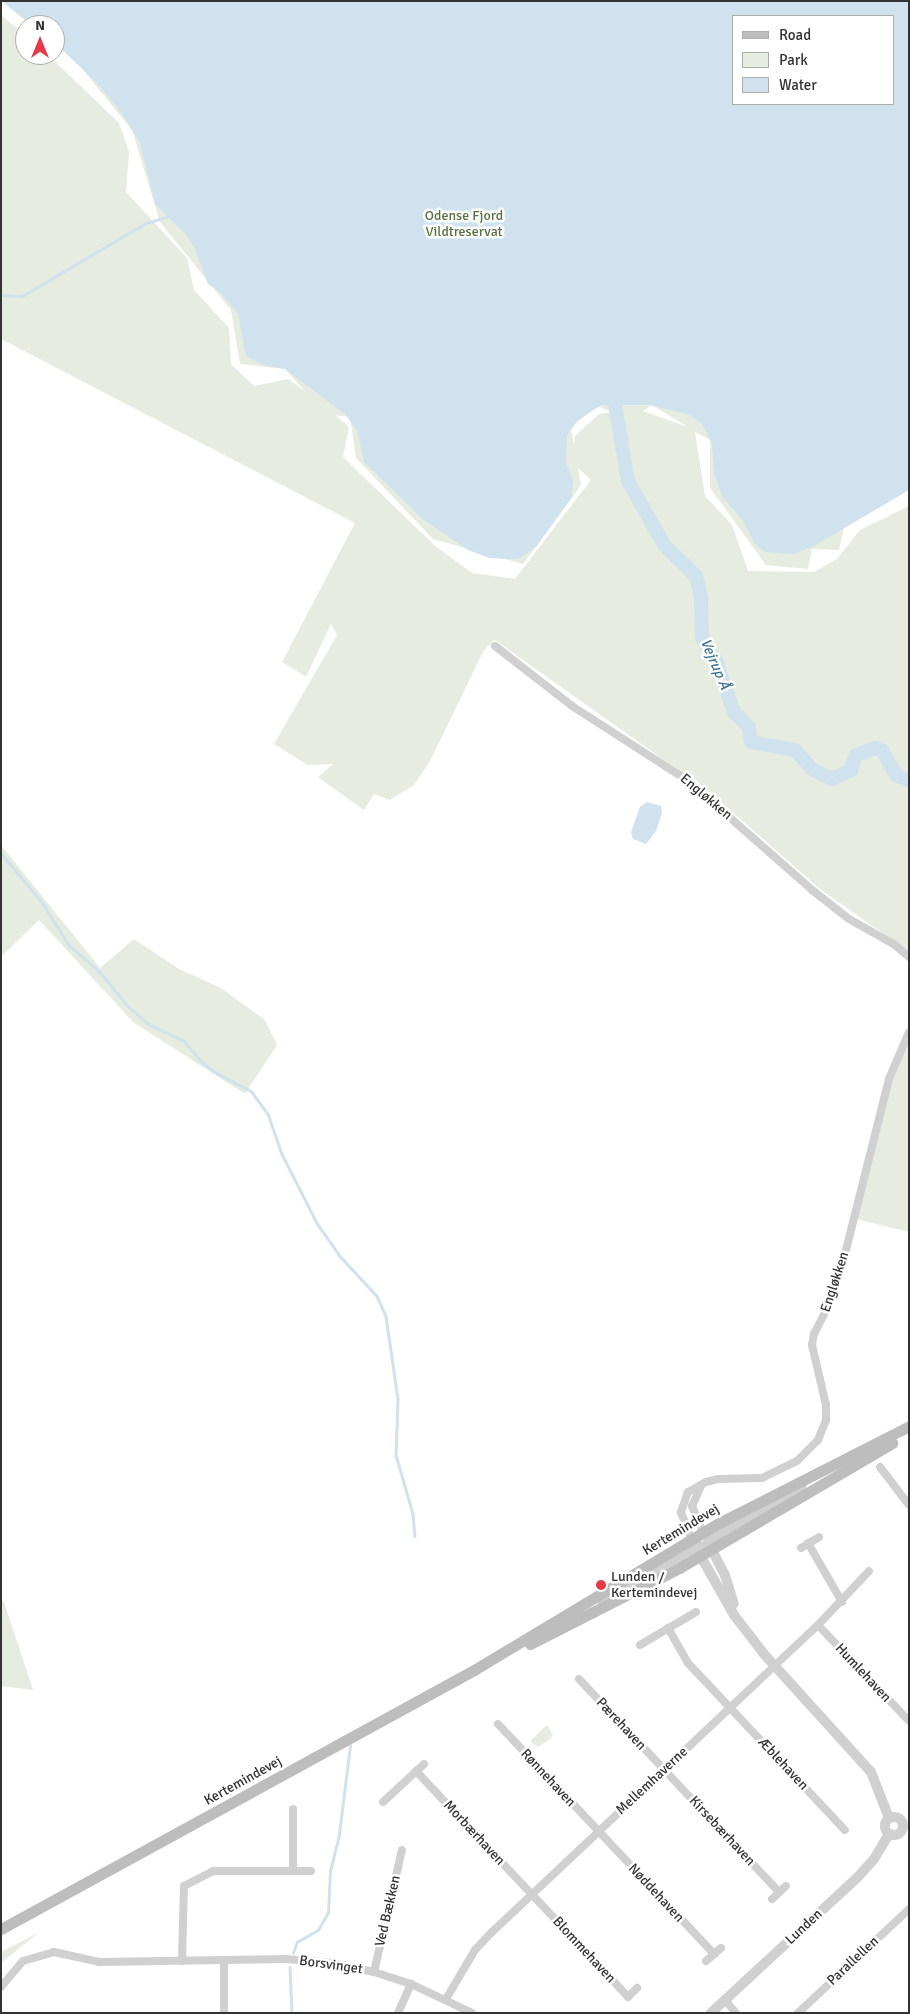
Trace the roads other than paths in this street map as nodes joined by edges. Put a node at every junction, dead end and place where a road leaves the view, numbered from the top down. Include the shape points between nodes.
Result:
1 (495, 646) dead end
2 (909, 958) edge
3 (909, 1032) edge
4 (909, 1426) edge
5 (909, 1433) edge
6 (880, 1466) dead end
7 (706, 1482) junction
8 (909, 1505) edge
9 (819, 1537) dead end
10 (708, 1541) junction
11 (696, 1548) junction
12 (869, 1572) dead end
13 (842, 1602) junction
14 (696, 1612) dead end
15 (741, 1621) junction
16 (818, 1625) junction
17 (668, 1628) junction
18 (640, 1645) dead end
19 (774, 1666) junction
20 (474, 1670) junction
21 (579, 1678) dead end
22 (729, 1708) junction
23 (909, 1722) edge
24 (498, 1724) dead end
25 (424, 1764) dead end
26 (664, 1770) junction
27 (416, 1771) junction
28 (383, 1802) dead end
29 (293, 1809) dead end
30 (889, 1818) junction
31 (906, 1822) edge
32 (845, 1830) dead end
33 (598, 1831) junction
34 (889, 1834) junction
35 (402, 1850) dead end
36 (293, 1871) junction
37 (312, 1871) dead end
38 (786, 1886) dead end
39 (779, 1892) junction
40 (532, 1894) junction
41 (772, 1899) dead end
42 (909, 1909) edge
43 (26, 1918) junction
44 (1, 1929) edge
45 (1, 1936) edge
46 (721, 1948) dead end
47 (714, 1954) junction
48 (224, 1960) junction
49 (182, 1961) junction
50 (706, 1961) dead end
51 (374, 1972) junction
52 (411, 1984) junction
53 (1, 1987) edge
54 (637, 1988) dead end
55 (446, 1999) junction
56 (725, 2000) junction
57 (224, 2013) edge
58 (398, 2013) edge
59 (472, 2013) edge
60 (711, 2013) edge
61 (736, 2013) edge
62 (798, 2013) edge

1 - 2 street, Engløkken via 572,706 687,780 812,890 849,919 895,945
3 - 7 street, Engløkken via 889,1079 839,1274 827,1311 814,1334 812,1345 826,1405 826,1420 818,1440 797,1461 762,1478
4 - 10 main road, Kertemindevej
5 - 10 main road, Kertemindevej
6 - 8 street
7 - 10 street via 697,1490 692,1506
7 - 11 street via 688,1492 682,1505 682,1521
9 - 13 street via 805,1546
10 - 11 main road, Kertemindevej
10 - 11 main road, Kertemindevej
10 - 15 street
11 - 15 street via 734,1615
11 - 20 main road, Kertemindevej
11 - 20 main road, Kertemindevej via 566,1625
12 - 13 street, Mellemhaverne
13 - 16 street, Mellemhaverne
14 - 17 street
15 - 19 street
16 - 19 street, Mellemhaverne
16 - 23 street, Humlehaven
17 - 18 street
17 - 22 street, Æblehaven via 688,1663
19 - 22 street, Mellemhaverne
19 - 30 street via 864,1763 876,1782
20 - 43 main road, Kertemindevej
21 - 26 street, Pærehaven
22 - 26 street, Mellemhaverne
22 - 32 street, Æblehaven via 839,1818
24 - 33 street, Rønnehaven
25 - 27 street
26 - 33 street, Mellemhaverne
26 - 39 street, Kirsebærhaven
27 - 28 street
27 - 40 street, Morbærhaven
29 - 36 street
30 - 31 street via 900,1818
30 - 34 street via 884,1825
31 - 34 street via 899,1834
33 - 40 street, Mellemhaverne
33 - 47 street, Nøddehaven
34 - 56 street, Lunden via 874,1859 857,1878
35 - 51 street, Ved Bækken
36 - 37 street
36 - 49 street via 213,1871 184,1886
38 - 39 street
39 - 41 street
40 - 54 street, Blommehaven via 628,1996
40 - 55 street, Mellemhaverne via 475,1950
42 - 62 street, Parallellen
43 - 44 main road, Kertemindevej
43 - 45 main road, Kertemindevej
46 - 47 street
47 - 50 street
48 - 49 street, Borsvinget
48 - 51 street, Borsvinget via 286,1959 333,1963
48 - 57 street
49 - 53 street, Borsvinget via 99,1962 54,1952 23,1961
51 - 52 street, Borsvinget
52 - 55 street, Borsvinget
52 - 58 street
55 - 59 street, Borsvinget
56 - 60 street, Lunden
56 - 61 street

